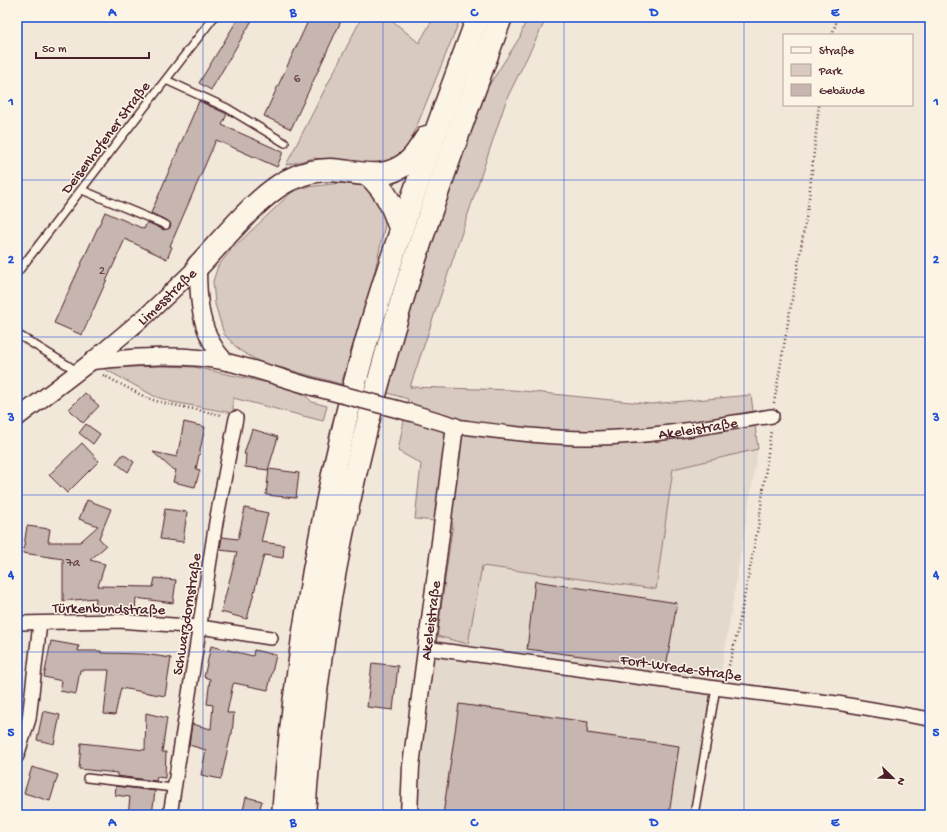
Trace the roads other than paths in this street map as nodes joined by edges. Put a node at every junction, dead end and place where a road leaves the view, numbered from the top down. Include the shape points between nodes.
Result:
1 (214, 17) edge
2 (478, 17) edge
3 (501, 17) edge
4 (166, 80) junction
5 (446, 105) junction
6 (285, 143) dead end
7 (370, 176) junction
8 (82, 190) junction
9 (166, 225) dead end
10 (401, 232) junction
11 (198, 266) junction
12 (17, 273) edge
13 (17, 334) edge
14 (226, 362) junction
15 (85, 366) junction
16 (772, 416) road end
17 (17, 418) edge
18 (236, 418) road end
19 (455, 426) junction
20 (17, 623) edge
21 (40, 623) junction
22 (200, 627) junction
23 (271, 638) dead end
24 (426, 648) junction
25 (720, 689) junction
26 (930, 719) edge
27 (17, 756) edge
28 (87, 778) dead end
29 (173, 788) junction
30 (170, 815) edge
31 (283, 815) edge
32 (304, 815) edge
33 (409, 815) edge
34 (694, 815) edge

1 - 4 lane, Deisenhofener Straße
2 - 5 highway
3 - 32 highway via 453,145 417,253 367,424 330,600 308,759
4 - 6 lane via 227,108
4 - 8 lane, Deisenhofener Straße
5 - 7 highway via 409,161 385,174
5 - 10 highway
7 - 10 highway via 390,201
7 - 11 highway via 329,170 308,172 290,179 266,195
8 - 9 lane
8 - 12 lane, Deisenhofener Straße
10 - 31 highway via 356,378 322,527 288,743
11 - 14 street, Limesstraße via 198,293 203,324 215,350
11 - 15 street, Limesstraße via 148,314
13 - 15 lane
14 - 15 street via 134,357
14 - 19 street, Akeleistraße, bridge
15 - 17 street, Limesstraße
16 - 19 street, Akeleistraße via 665,433 597,438 522,434
18 - 22 street, Schwarzdornstraße via 216,522
19 - 24 street, Akeleistraße
20 - 21 street, Türkenbundstraße
21 - 22 street, Türkenbundstraße via 120,621
21 - 27 street via 29,719
22 - 23 street, Türkenbundstraße
22 - 29 street, Schwarzdornstraße
24 - 25 street, Fort-Wrede-Straße
24 - 33 street, Akeleistraße via 411,766
25 - 26 street, Fort-Wrede-Straße via 837,703
25 - 34 lane
28 - 29 lane
29 - 30 street, Schwarzdornstraße

